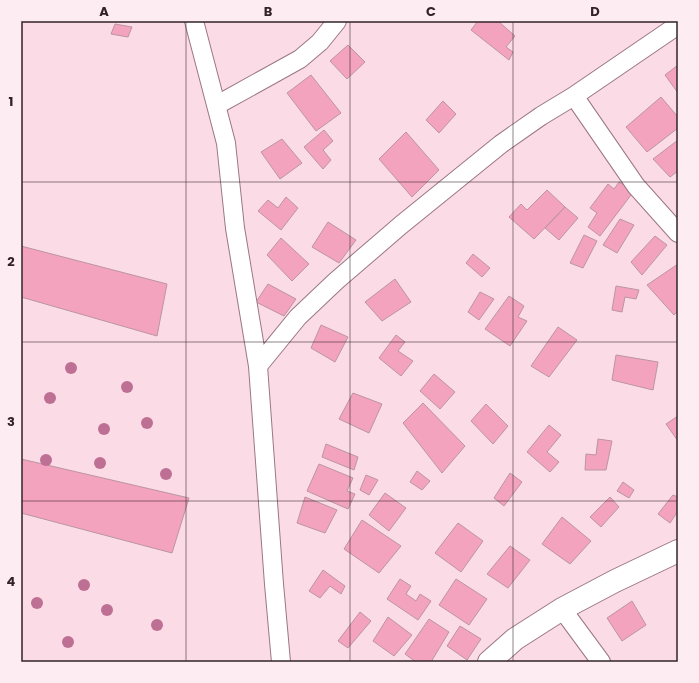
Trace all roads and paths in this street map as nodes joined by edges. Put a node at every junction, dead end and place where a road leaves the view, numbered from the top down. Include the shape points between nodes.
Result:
1 (194, 21) edge
2 (337, 21) edge
3 (678, 25) edge
4 (574, 96) junction
5 (217, 105) junction
6 (678, 233) edge
7 (258, 366) junction
8 (678, 551) edge
9 (562, 609) junction
10 (281, 662) edge
11 (489, 662) edge
12 (601, 662) edge

1 - 5 street
2 - 5 street via 320,42 300,59
3 - 4 street
4 - 6 street via 636,186
4 - 7 street via 501,144 395,230 298,317
5 - 7 street via 226,143 235,228
7 - 10 street
8 - 9 street via 615,580
9 - 11 street via 515,639
9 - 12 street

